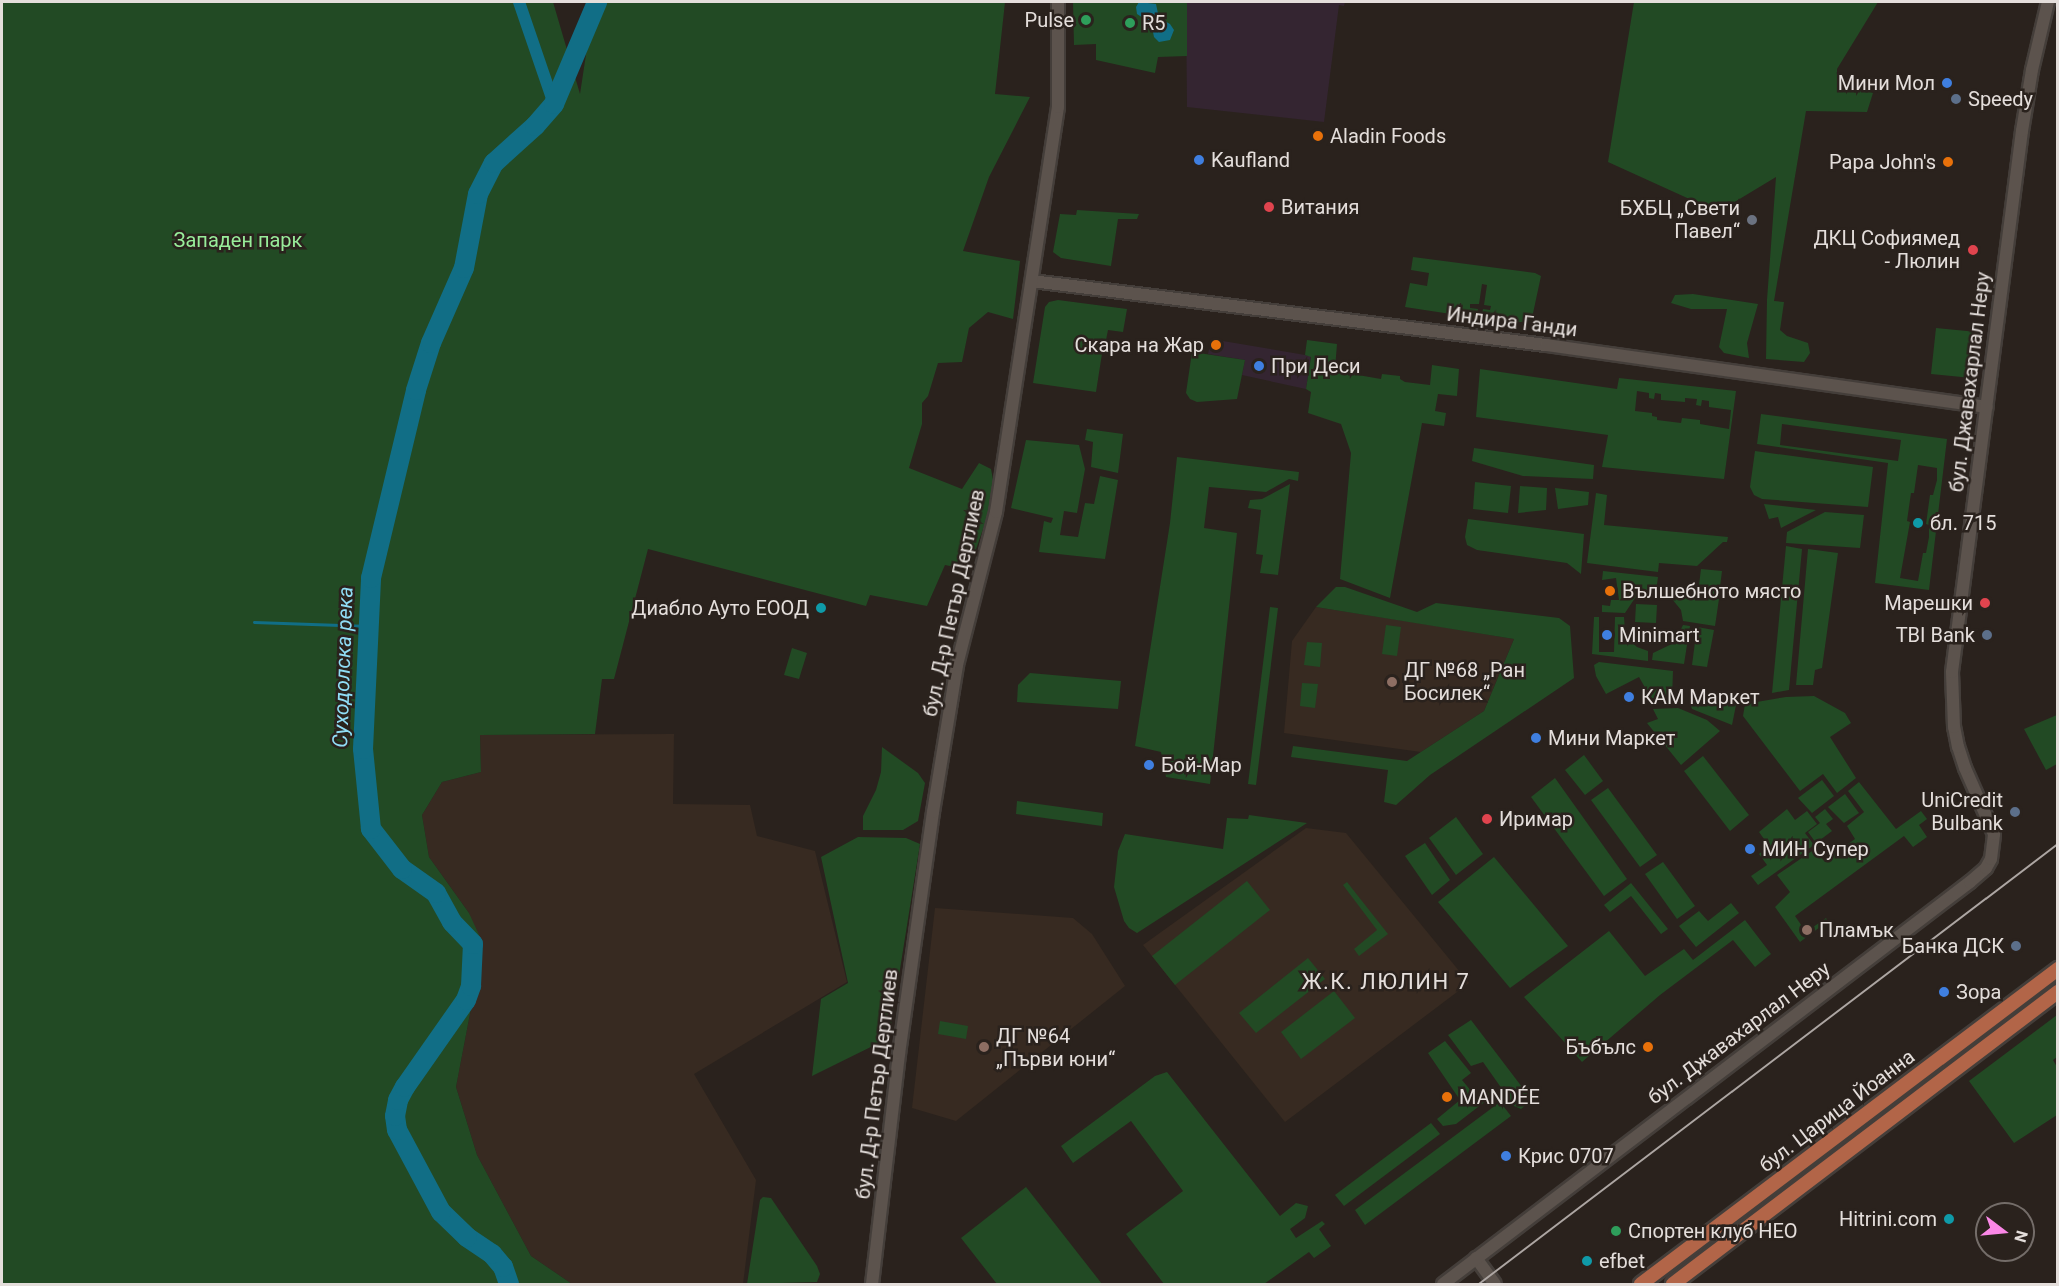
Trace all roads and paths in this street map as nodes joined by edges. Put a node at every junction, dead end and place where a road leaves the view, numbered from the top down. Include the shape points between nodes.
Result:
1 (1058, 2) edge
2 (2048, 2) edge
3 (1032, 281) junction
4 (1987, 407) junction
5 (2058, 969) edge
6 (2058, 992) edge
7 (1476, 1258) junction
8 (872, 1284) edge
9 (1443, 1284) edge
10 (1496, 1284) edge
11 (1641, 1284) edge
12 (1672, 1284) edge

1 - 3 street, бул. Д-р Петър Дертлиев via 1058,107
2 - 4 street, бул. Джавахарлал Неру via 2022,131
3 - 4 street, Индира Ганди via 1546,345
3 - 8 street, бул. Д-р Петър Дертлиев via 996,512 957,665 937,788 899,1054
4 - 7 street, бул. Джавахарлал Неру via 1952,688 1958,747 1994,834 1986,868
5 - 11 main road, бул. Царица Йоанна
6 - 12 main road, бул. Царица Йоанна
7 - 9 street, бул. Джавахарлал Неру
7 - 10 street

